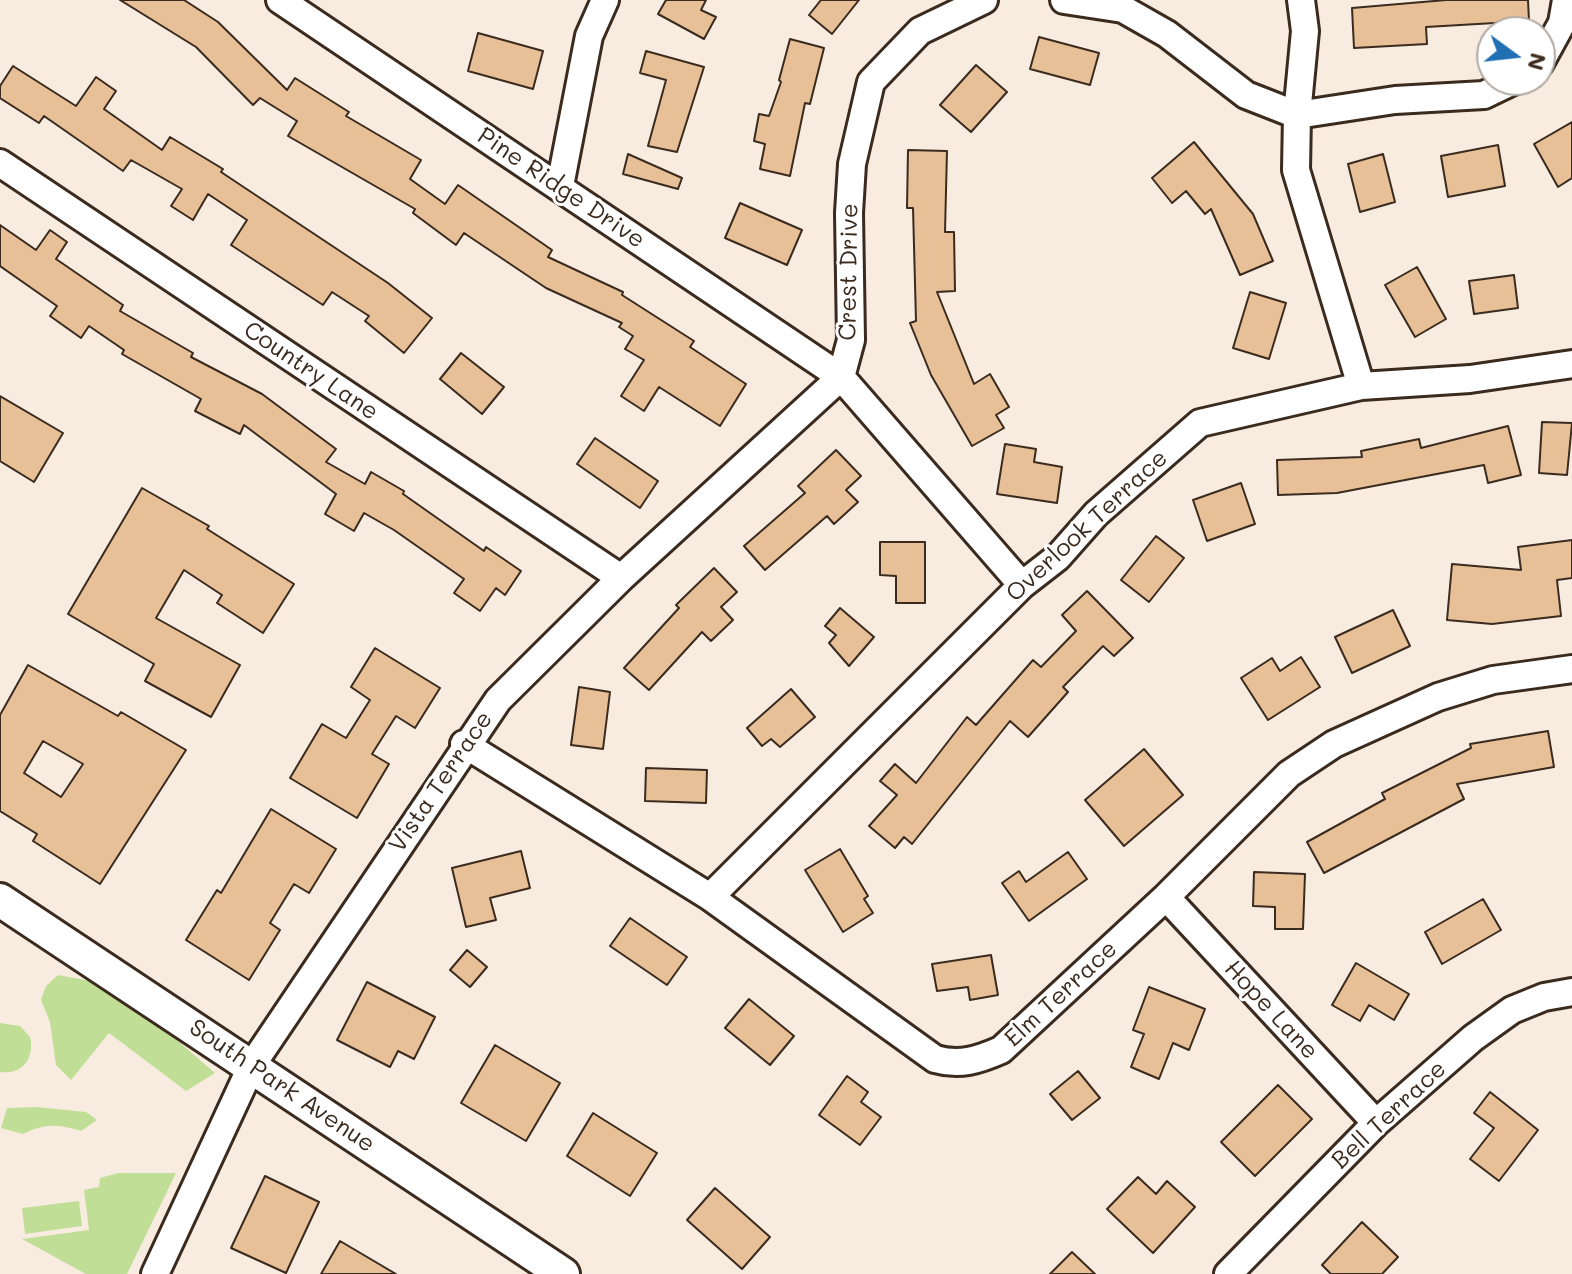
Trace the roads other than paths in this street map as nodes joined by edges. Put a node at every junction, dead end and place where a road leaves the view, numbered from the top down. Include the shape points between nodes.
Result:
1 (605, 0) edge
2 (984, 0) edge
3 (1064, 0) edge
4 (1301, 0) edge
5 (1566, 0) edge
6 (294, 4) edge
7 (1556, 34) edge
8 (1476, 95) edge
9 (1297, 115) junction
10 (0, 163) edge
11 (560, 186) junction
12 (1572, 364) edge
13 (841, 377) junction
14 (1361, 386) junction
15 (621, 578) junction
16 (1022, 585) junction
17 (1572, 669) edge
18 (464, 744) junction
19 (710, 897) junction
20 (1166, 897) junction
21 (0, 900) edge
22 (1572, 992) edge
23 (252, 1065) junction
24 (1376, 1123) junction
25 (155, 1274) edge
26 (563, 1274) edge
27 (1228, 1274) edge

1 - 11 street via 589,36
2 - 13 street, Crest Drive via 920,31 871,82 852,164 851,340
3 - 9 street via 1123,9 1167,34 1246,95
4 - 9 street via 1305,31
5 - 7 street
6 - 11 street, Pine Ridge Drive
8 - 9 street via 1395,100
9 - 14 street via 1296,170
10 - 15 street, Country Lane
11 - 13 street, Pine Ridge Drive
12 - 14 street, Overlook Terrace via 1470,379
13 - 15 street, Vista Terrace
13 - 16 street
14 - 16 street, Overlook Terrace via 1200,423
15 - 18 street, Vista Terrace via 498,700
16 - 19 street, Overlook Terrace
17 - 20 street, Elm Terrace via 1479,684 1334,744 1289,774
18 - 19 street, Elm Terrace
18 - 23 street, Vista Terrace
19 - 20 street, Elm Terrace via 935,1059 954,1064 1001,1050
20 - 24 street, Hope Lane
21 - 23 street, South Park Avenue
22 - 24 street, Bell Terrace via 1512,1010
23 - 25 street, Vista Terrace
23 - 26 street, South Park Avenue
24 - 27 street, Bell Terrace

